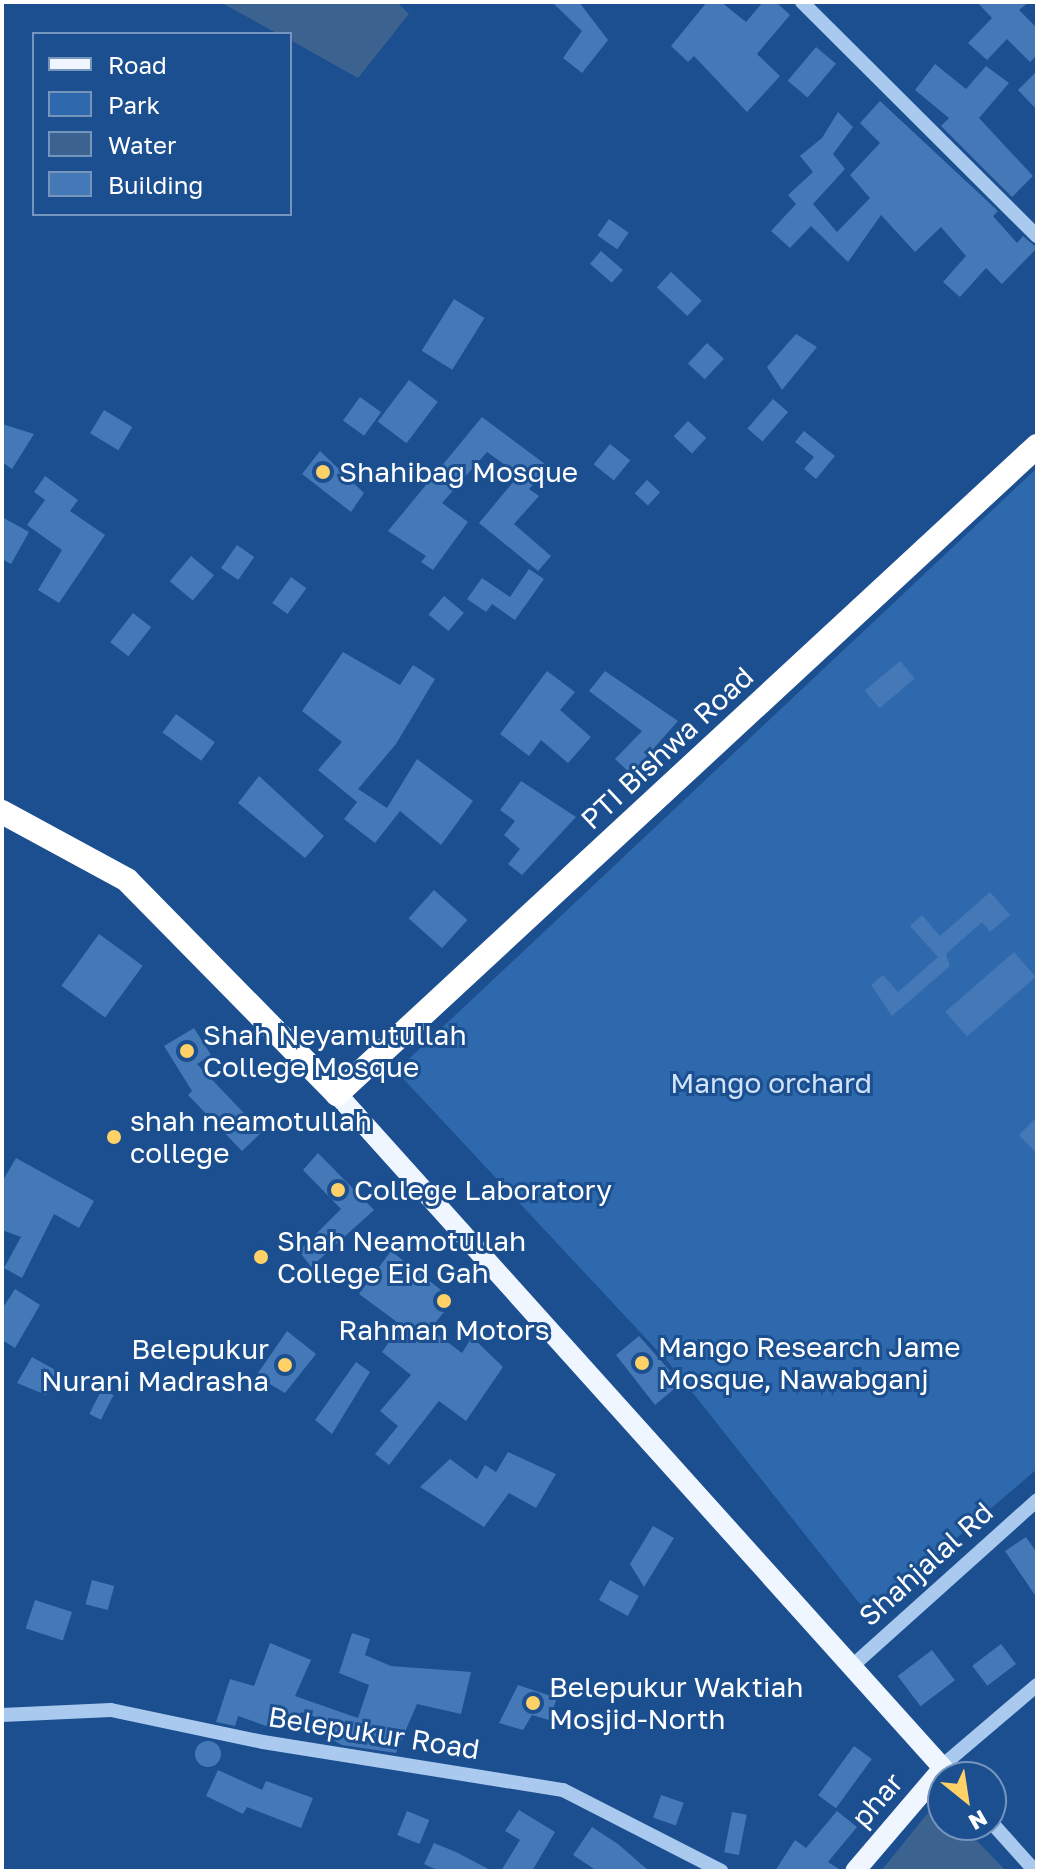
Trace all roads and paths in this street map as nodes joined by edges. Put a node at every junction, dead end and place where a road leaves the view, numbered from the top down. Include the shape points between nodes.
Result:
1 (802, 2) edge
2 (1037, 236) edge
3 (1037, 446) edge
4 (2, 812) edge
5 (337, 1094) junction
6 (1037, 1500) edge
7 (850, 1668) junction
8 (1037, 1685) edge
9 (2, 1715) edge
10 (937, 1761) edge
11 (958, 1761) edge
12 (927, 1794) edge
13 (1007, 1840) edge
14 (721, 1871) edge
15 (855, 1871) edge
16 (1035, 1871) edge

1 - 2 street
3 - 5 highway, PTI Bishwa Road
4 - 5 highway via 127,880
5 - 7 main road
6 - 7 street, Shahjalal Rd
7 - 10 main road
8 - 11 street
9 - 14 street, Belepukur Road via 111,1710 263,1742 563,1790
12 - 15 main road, phar
13 - 16 street

